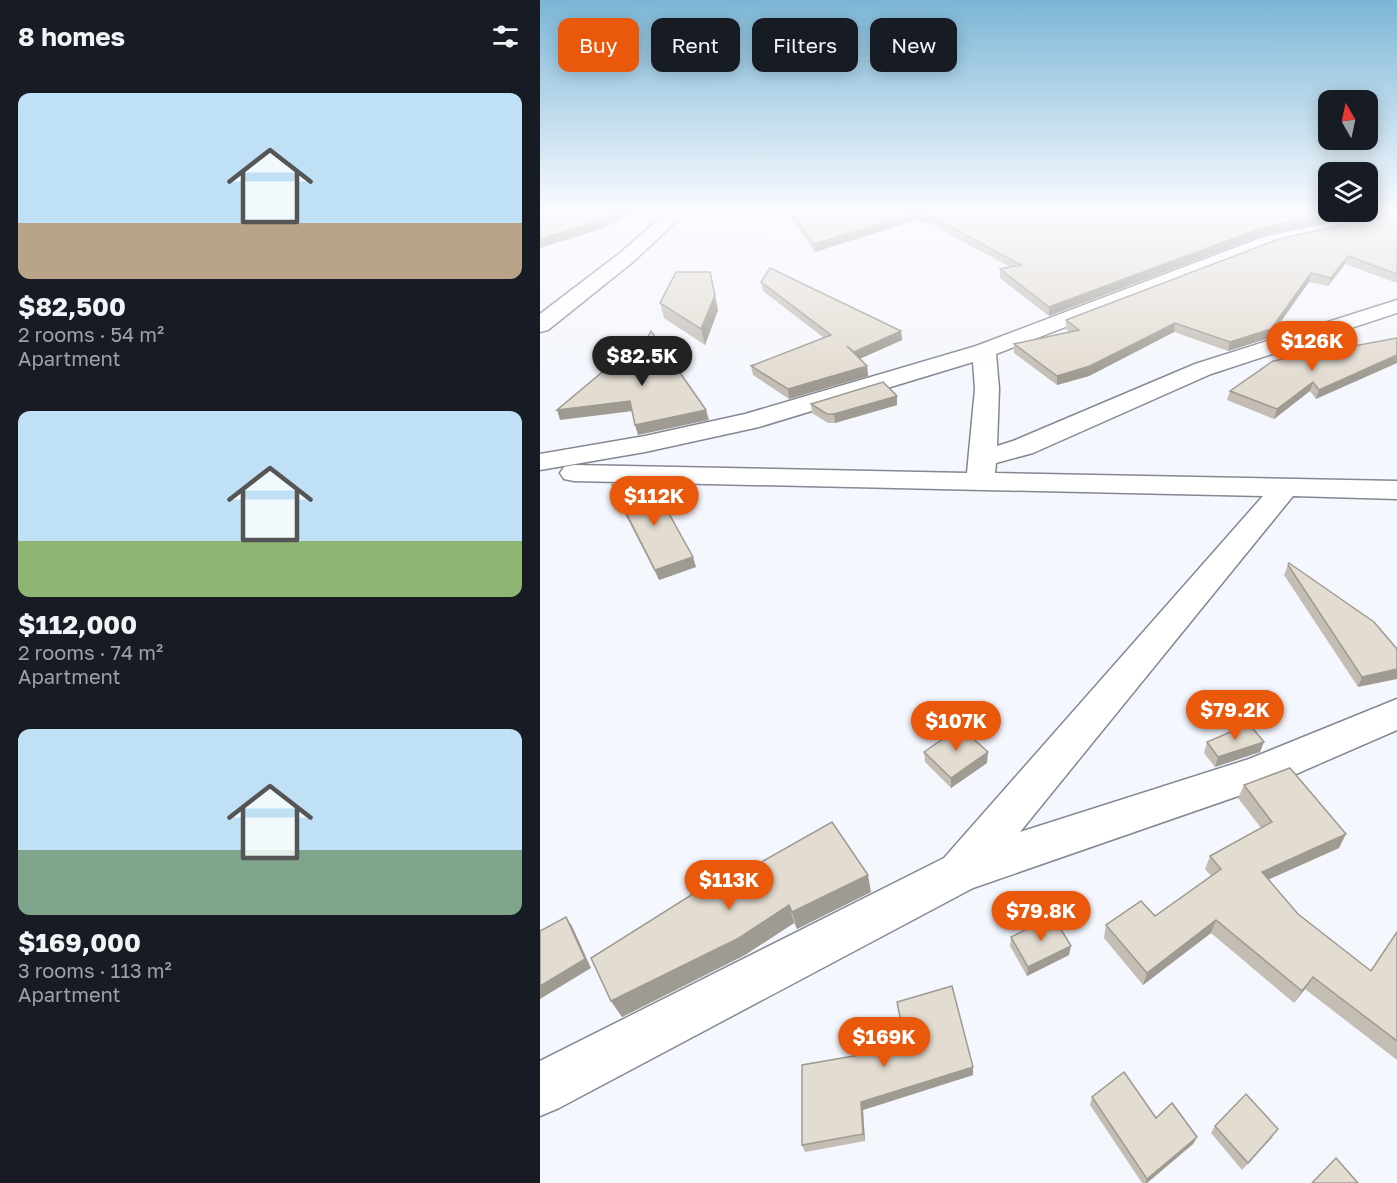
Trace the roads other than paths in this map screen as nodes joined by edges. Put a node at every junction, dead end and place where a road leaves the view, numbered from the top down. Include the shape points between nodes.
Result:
1 (614, 267) edge
2 (1202, 267) edge
3 (1397, 306) edge
4 (540, 325) edge
5 (984, 351) junction
6 (540, 462) edge
7 (981, 470) junction
8 (540, 473) edge
9 (1285, 488) junction
10 (1397, 490) edge
11 (1397, 714) edge
12 (960, 872) junction
13 (540, 1089) edge

1 - 4 street
2 - 5 street
3 - 7 street via 1203,369 1023,447
5 - 6 street via 750,421
5 - 7 street via 987,389
7 - 8 street
7 - 9 street
9 - 10 street
9 - 12 street
11 - 12 street via 1259,772
12 - 13 street

